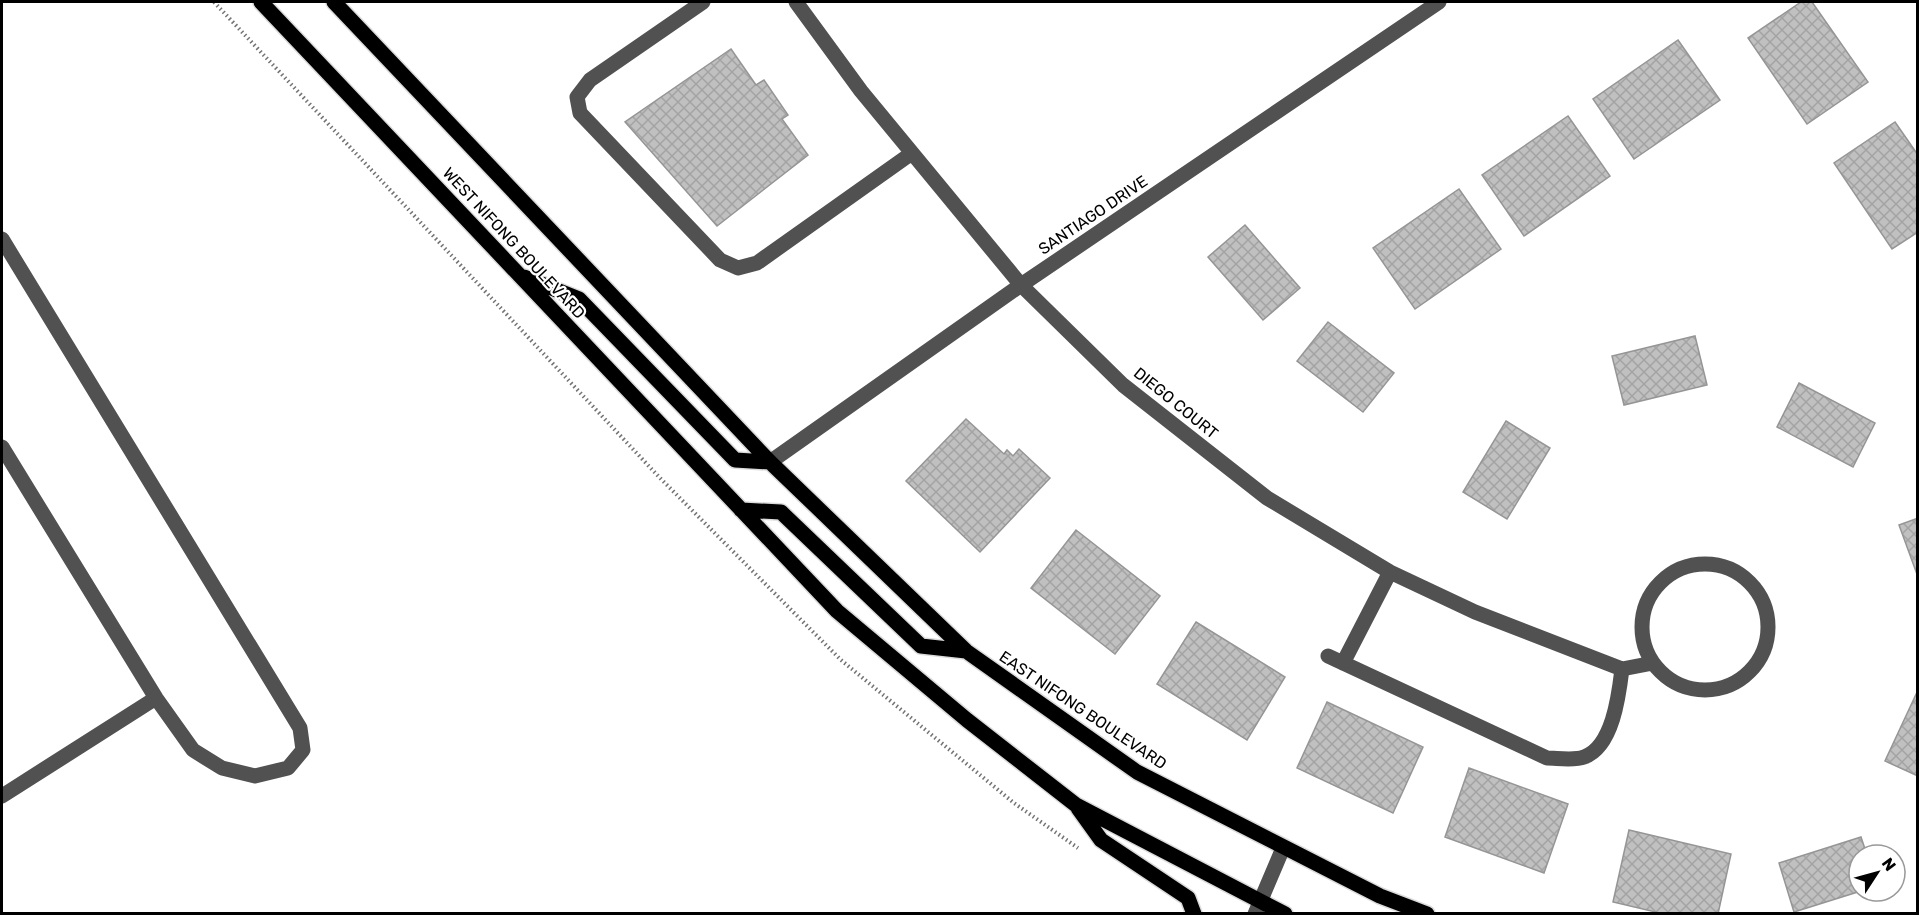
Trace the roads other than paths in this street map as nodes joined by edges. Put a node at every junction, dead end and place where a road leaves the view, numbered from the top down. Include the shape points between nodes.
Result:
1 (261, 2) edge
2 (334, 2) edge
3 (703, 2) edge
4 (796, 2) edge
5 (1439, 2) edge
6 (912, 153) junction
7 (2, 239) edge
8 (519, 274) junction
9 (1021, 285) junction
10 (2, 447) edge
11 (770, 462) junction
12 (741, 510) junction
13 (1390, 572) junction
14 (966, 651) junction
15 (1328, 656) dead end
16 (1343, 663) junction
17 (1653, 663) junction
18 (1622, 669) junction
19 (156, 698) junction
20 (2, 796) edge
21 (1076, 805) junction
22 (1283, 848) junction
23 (1257, 907) edge
24 (1194, 914) edge
25 (1285, 914) edge
26 (1427, 914) edge

1 - 8 main road, WEST NIFONG BOULEVARD
2 - 11 main road
3 - 6 street via 590,80 577,97 580,113 720,260 738,268 757,263
4 - 6 street, DIEGO COURT
5 - 9 street, SANTIAGO DRIVE
6 - 9 street, DIEGO COURT
7 - 19 street via 300,728 303,750 288,768 255,776 222,768 193,750
8 - 11 main road via 579,299 735,460
8 - 12 main road, WEST NIFONG BOULEVARD
9 - 11 street, SANTIAGO DRIVE
9 - 13 street, DIEGO COURT via 1124,386 1267,498
10 - 19 street
11 - 14 main road, EAST NIFONG BOULEVARD
12 - 14 main road via 781,512 921,646
12 - 21 main road via 837,611
13 - 16 street
13 - 18 street, DIEGO COURT via 1475,612
14 - 22 main road, EAST NIFONG BOULEVARD via 1137,772
15 - 16 street
16 - 18 street via 1547,758 1584,757 1599,745 1616,713
17 - 17 street via 1668,679 1700,690 1717,690 1751,672 1768,640 1767,610 1757,590 1742,575 1710,564 1673,572 1656,586 1646,604 1642,624 1644,645
17 - 18 street
19 - 20 street
21 - 23 main road
21 - 24 main road via 1101,840 1188,897
22 - 23 street
22 - 26 main road, EAST NIFONG BOULEVARD via 1380,896
23 - 25 main road

